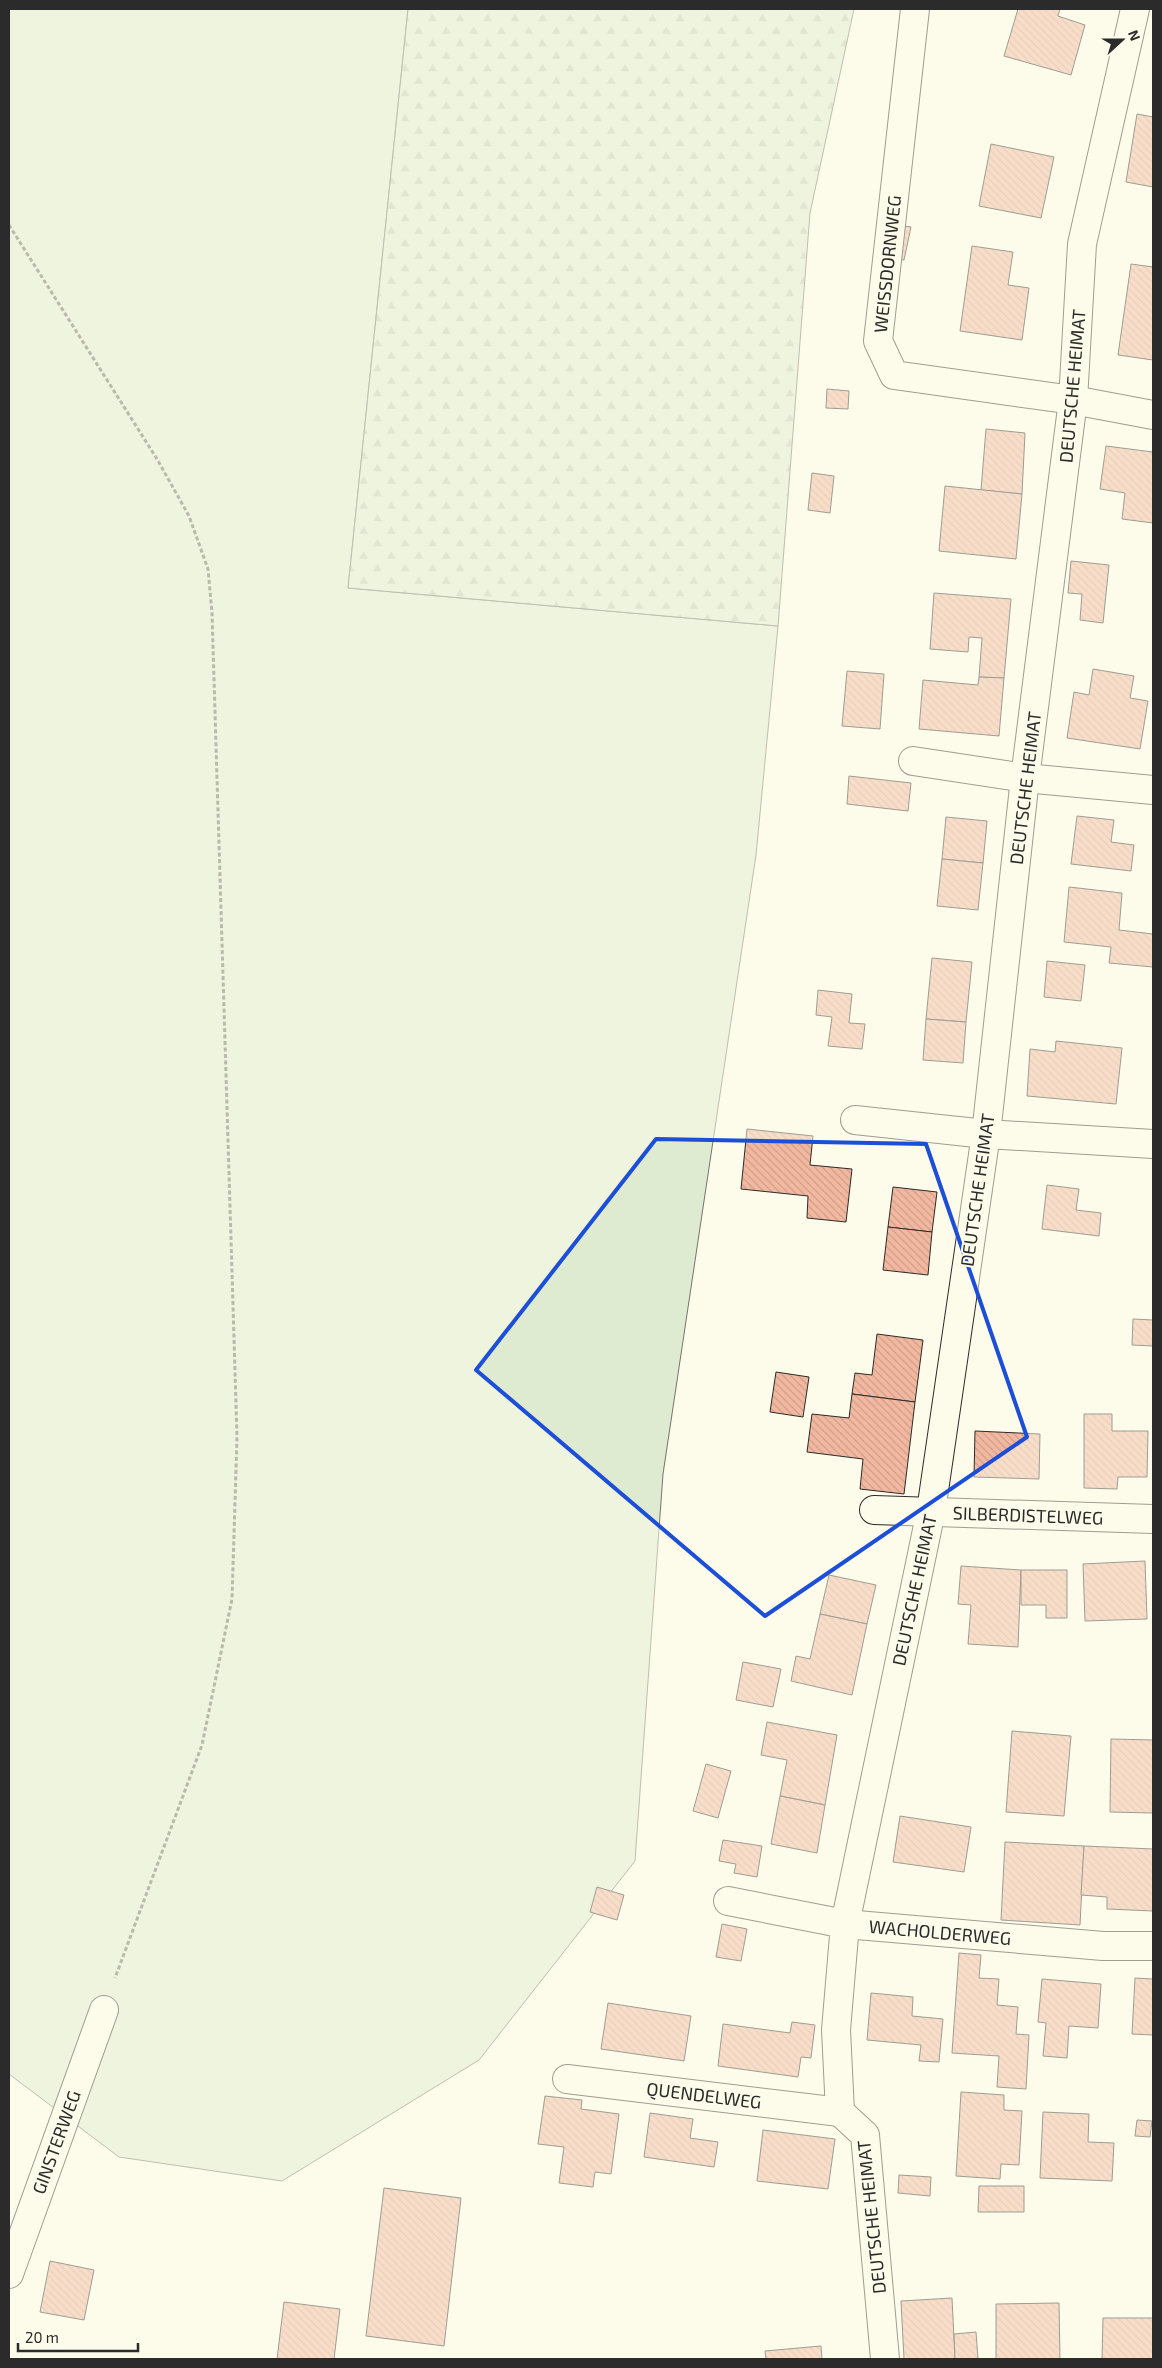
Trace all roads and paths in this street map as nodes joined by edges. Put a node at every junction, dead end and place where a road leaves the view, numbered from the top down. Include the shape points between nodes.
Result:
1 (915, 9) edge
2 (1135, 9) edge
3 (9, 225) edge
4 (1073, 400) junction
5 (1153, 415) edge
6 (913, 761) dead end
7 (1025, 778) junction
8 (1153, 790) edge
9 (855, 1120) dead end
10 (986, 1134) junction
11 (1153, 1144) edge
12 (874, 1510) dead end
13 (931, 1511) junction
14 (1153, 1519) edge
15 (728, 1901) dead end
16 (845, 1924) junction
17 (1153, 1946) edge
18 (104, 2010) joint
19 (567, 2079) dead end
20 (840, 2112) junction
21 (9, 2274) edge
22 (885, 2359) edge

1 - 4 street, WEISSDORNWEG via 878,341 894,375
2 - 4 street, DEUTSCHE HEIMAT via 1082,244
3 - 18 path via 157,459 189,516 208,569 212,613 237,1437 232,1599 202,1745
4 - 5 street, WEISSDORNWEG
4 - 7 street, DEUTSCHE HEIMAT
6 - 7 street
7 - 8 street
7 - 10 street, DEUTSCHE HEIMAT
9 - 10 street
10 - 11 street
10 - 13 street, DEUTSCHE HEIMAT
12 - 13 street, SILBERDISTELWEG
13 - 14 street, SILBERDISTELWEG
13 - 16 street, DEUTSCHE HEIMAT
15 - 16 street, WACHOLDERWEG
16 - 17 street, WACHOLDERWEG via 1103,1946
16 - 20 street, DEUTSCHE HEIMAT via 836,2030
18 - 21 street, GINSTERWEG
19 - 20 street, QUENDELWEG
20 - 22 street, DEUTSCHE HEIMAT via 865,2135

